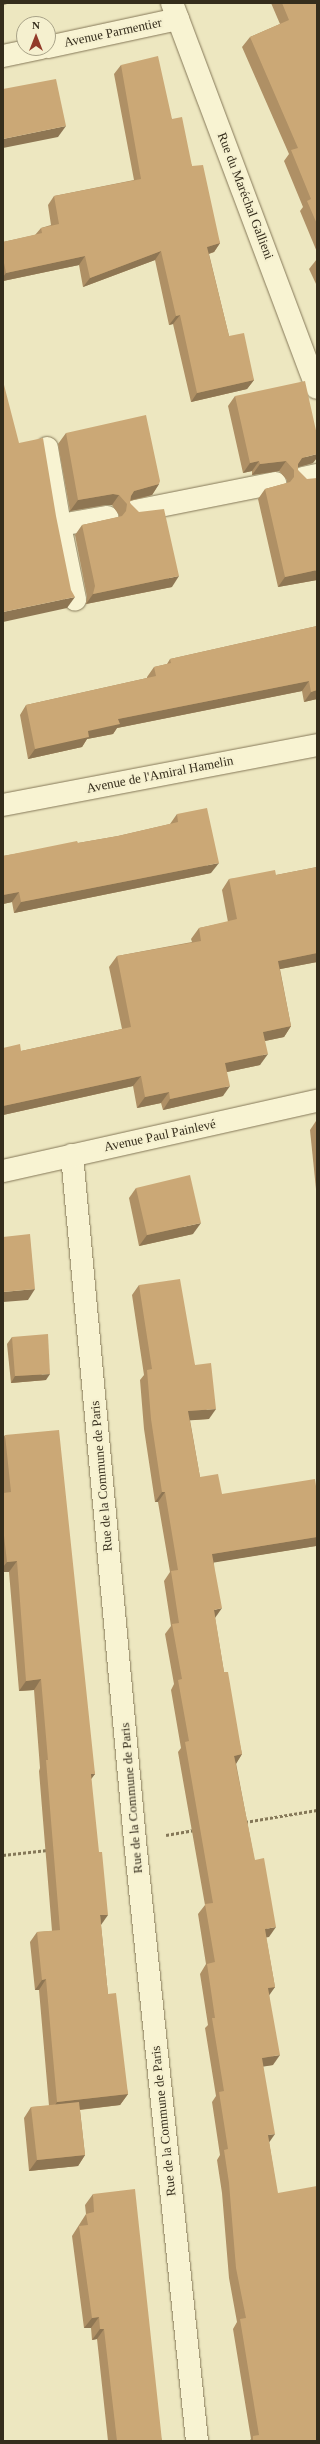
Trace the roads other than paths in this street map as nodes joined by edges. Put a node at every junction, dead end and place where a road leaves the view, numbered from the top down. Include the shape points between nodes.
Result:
1 (175, 11) edge
2 (56, 45) edge
3 (16, 53) edge
4 (3, 56) edge
5 (317, 388) edge
6 (47, 448) dead end
7 (275, 484) dead end
8 (135, 512) edge
9 (107, 517) dead end
10 (60, 526) junction
11 (75, 599) edge
12 (317, 745) edge
13 (3, 805) edge
14 (317, 1101) edge
15 (72, 1155) junction
16 (3, 1171) edge
17 (197, 2441) edge

1 - 2 street, Avenue Parmentier
1 - 5 street, Rue du Maréchal Gallieni
3 - 4 street
6 - 10 street
7 - 8 street
9 - 10 street
10 - 11 street
12 - 13 street, Avenue de l'Amiral Hamelin
14 - 15 street, Avenue Paul Painlevé
15 - 16 street, Avenue Paul Painlevé
15 - 17 street, Rue de la Commune de Paris via 135,1833

